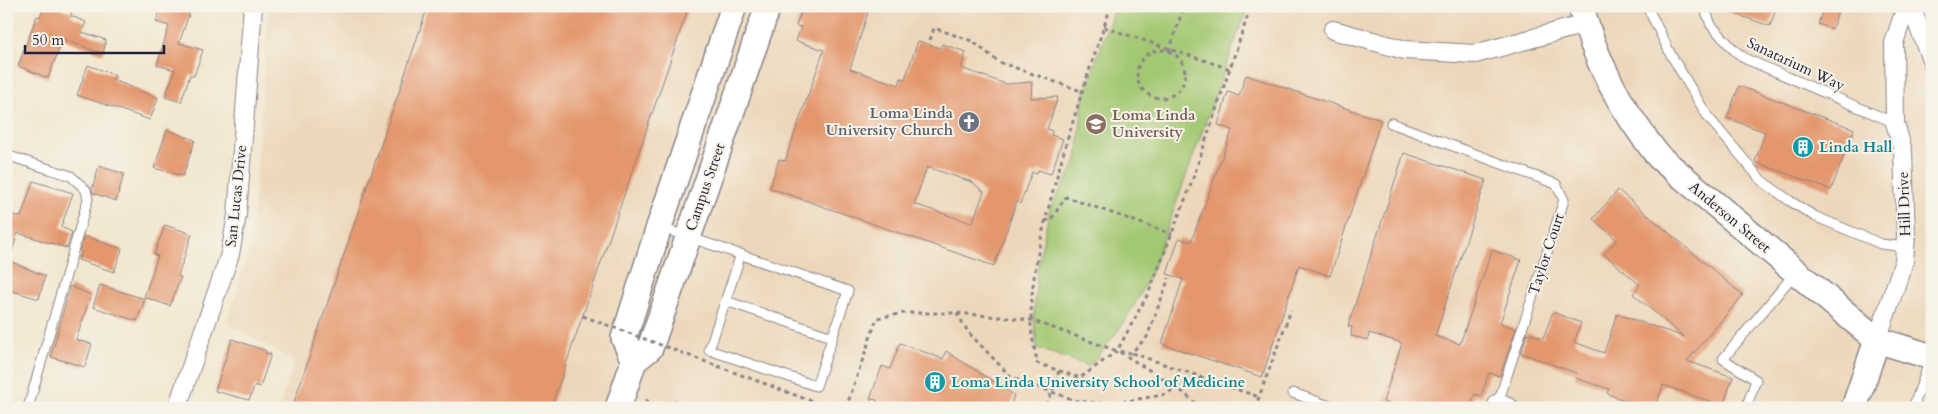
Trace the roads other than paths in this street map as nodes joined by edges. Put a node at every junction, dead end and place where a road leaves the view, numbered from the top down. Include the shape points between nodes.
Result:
1 (253, 6) edge
2 (734, 6) edge
3 (768, 6) edge
4 (1647, 6) edge
5 (1704, 6) edge
6 (1906, 6) edge
7 (1911, 6) edge
8 (1583, 15) edge
9 (1333, 30) dead end
10 (1932, 62) edge
11 (1391, 123) dead end
12 (1896, 123) junction
13 (6, 155) edge
14 (659, 227) junction
15 (688, 237) junction
16 (1905, 247) junction
17 (741, 254) junction
18 (1796, 272) junction
19 (726, 301) junction
20 (832, 337) junction
21 (1877, 340) junction
22 (1931, 357) edge
23 (634, 361) junction
24 (1293, 393) dead end
25 (1501, 406) edge
26 (181, 407) edge
27 (28, 408) edge
28 (618, 408) edge
29 (1336, 408) edge
30 (1746, 408) edge
31 (1854, 408) edge
32 (1913, 408) edge

1 - 26 street, San Lucas Drive via 237,215 230,254
2 - 14 street, Campus Street
3 - 15 street, Campus Street
4 - 16 lane via 1708,116 1762,181 1814,216 1881,244
5 - 12 lane, Sanatarium Way via 1711,25 1746,59
6 - 12 street, Hill Drive via 1894,43
7 - 10 street
8 - 9 street via 1475,54 1404,50
8 - 18 street, Anderson Street via 1615,93 1633,124 1659,157
11 - 25 lane, Taylor Court via 1556,184 1564,200
12 - 16 street, Hill Drive via 1903,151
13 - 27 lane via 71,176 86,190 88,199
14 - 15 lane
14 - 23 street, Campus Street via 624,338
15 - 17 lane
15 - 23 street, Campus Street via 650,348
16 - 21 street, Hill Drive via 1904,261
17 - 19 lane
17 - 20 lane via 848,291
18 - 21 street, Anderson Street
18 - 30 lane via 1723,359 1756,380
19 - 20 lane
19 - 20 lane via 709,350 816,386
21 - 22 street
21 - 31 street
22 - 32 lane
23 - 28 street, Campus Street
24 - 29 lane

